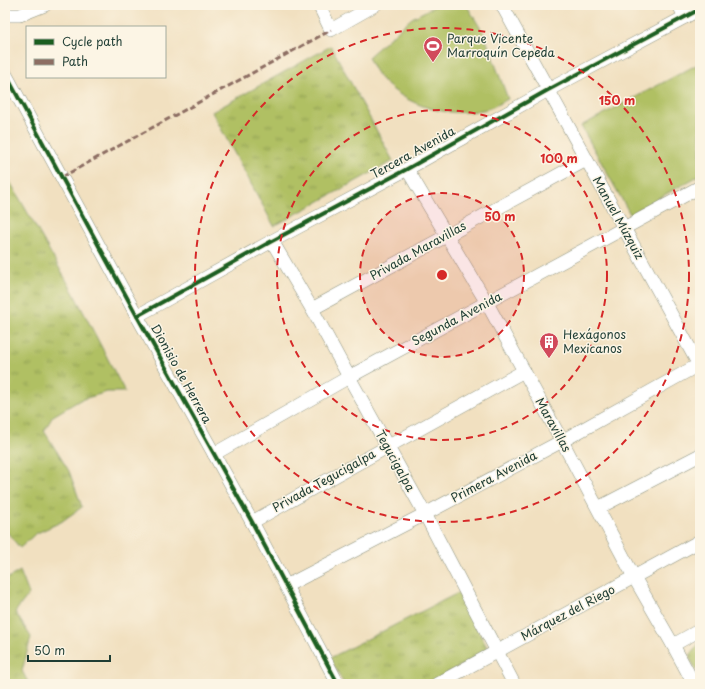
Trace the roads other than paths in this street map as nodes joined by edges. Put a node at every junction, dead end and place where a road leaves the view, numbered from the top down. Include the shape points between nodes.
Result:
1 (45, 5) edge
2 (319, 5) edge
3 (375, 5) edge
4 (502, 5) edge
5 (679, 5) edge
6 (700, 9) edge
7 (5, 15) edge
8 (685, 17) junction
9 (5, 74) edge
10 (548, 90) junction
11 (586, 160) junction
12 (407, 169) junction
13 (700, 187) edge
14 (623, 228) junction
15 (446, 236) junction
16 (272, 240) junction
17 (487, 303) junction
18 (312, 309) junction
19 (137, 316) junction
20 (700, 365) edge
21 (524, 371) junction
22 (349, 378) junction
23 (562, 440) junction
24 (387, 446) junction
25 (214, 454) junction
26 (700, 454) edge
27 (598, 508) junction
28 (425, 514) junction
29 (252, 522) junction
30 (700, 541) edge
31 (634, 577) junction
32 (286, 586) junction
33 (700, 630) edge
34 (673, 645) junction
35 (496, 652) junction
36 (338, 684) edge
37 (436, 684) edge
38 (514, 684) edge
39 (694, 684) edge

1 - 7 street via 20,15
2 - 3 street via 331,30
4 - 10 street, Manuel Múzquiz
5 - 8 street
6 - 8 street, Tercera Avenida
8 - 10 street, Tercera Avenida
9 - 19 street, Dionisio de Herrera
10 - 11 street, Manuel Múzquiz
10 - 12 street, Tercera Avenida
11 - 14 street, Manuel Múzquiz
11 - 15 street, Privada Maravillas
12 - 15 street, Maravillas
12 - 16 street, Tercera Avenida
13 - 14 street, Segunda Avenida
14 - 17 street, Segunda Avenida
14 - 20 street, Manuel Múzquiz
15 - 17 street, Maravillas
15 - 18 street, Privada Maravillas
16 - 18 street, Tegucigalpa
16 - 19 street, Tercera Avenida
17 - 21 street, Maravillas
17 - 22 street, Segunda Avenida
18 - 22 street, Tegucigalpa
19 - 25 street, Dionisio de Herrera
20 - 23 street, Primera Avenida
21 - 23 street, Maravillas
21 - 24 street, Privada Tegucigalpa
22 - 24 street, Tegucigalpa
22 - 25 street, Segunda Avenida
23 - 27 street, Maravillas
23 - 28 street, Primera Avenida
24 - 28 street, Tegucigalpa
24 - 29 street, Privada Tegucigalpa
25 - 29 street, Dionisio de Herrera
26 - 27 street
27 - 31 street, Maravillas
28 - 32 street, Primera Avenida
28 - 35 street, Tegucigalpa
29 - 32 street, Dionisio de Herrera
30 - 31 street, Márquez del Riego
31 - 34 street, Maravillas
31 - 35 street, Márquez del Riego
32 - 36 street, Dionisio de Herrera
33 - 34 street
34 - 39 street, Maravillas
35 - 37 street, Márquez del Riego
35 - 38 street, Tegucigalpa

